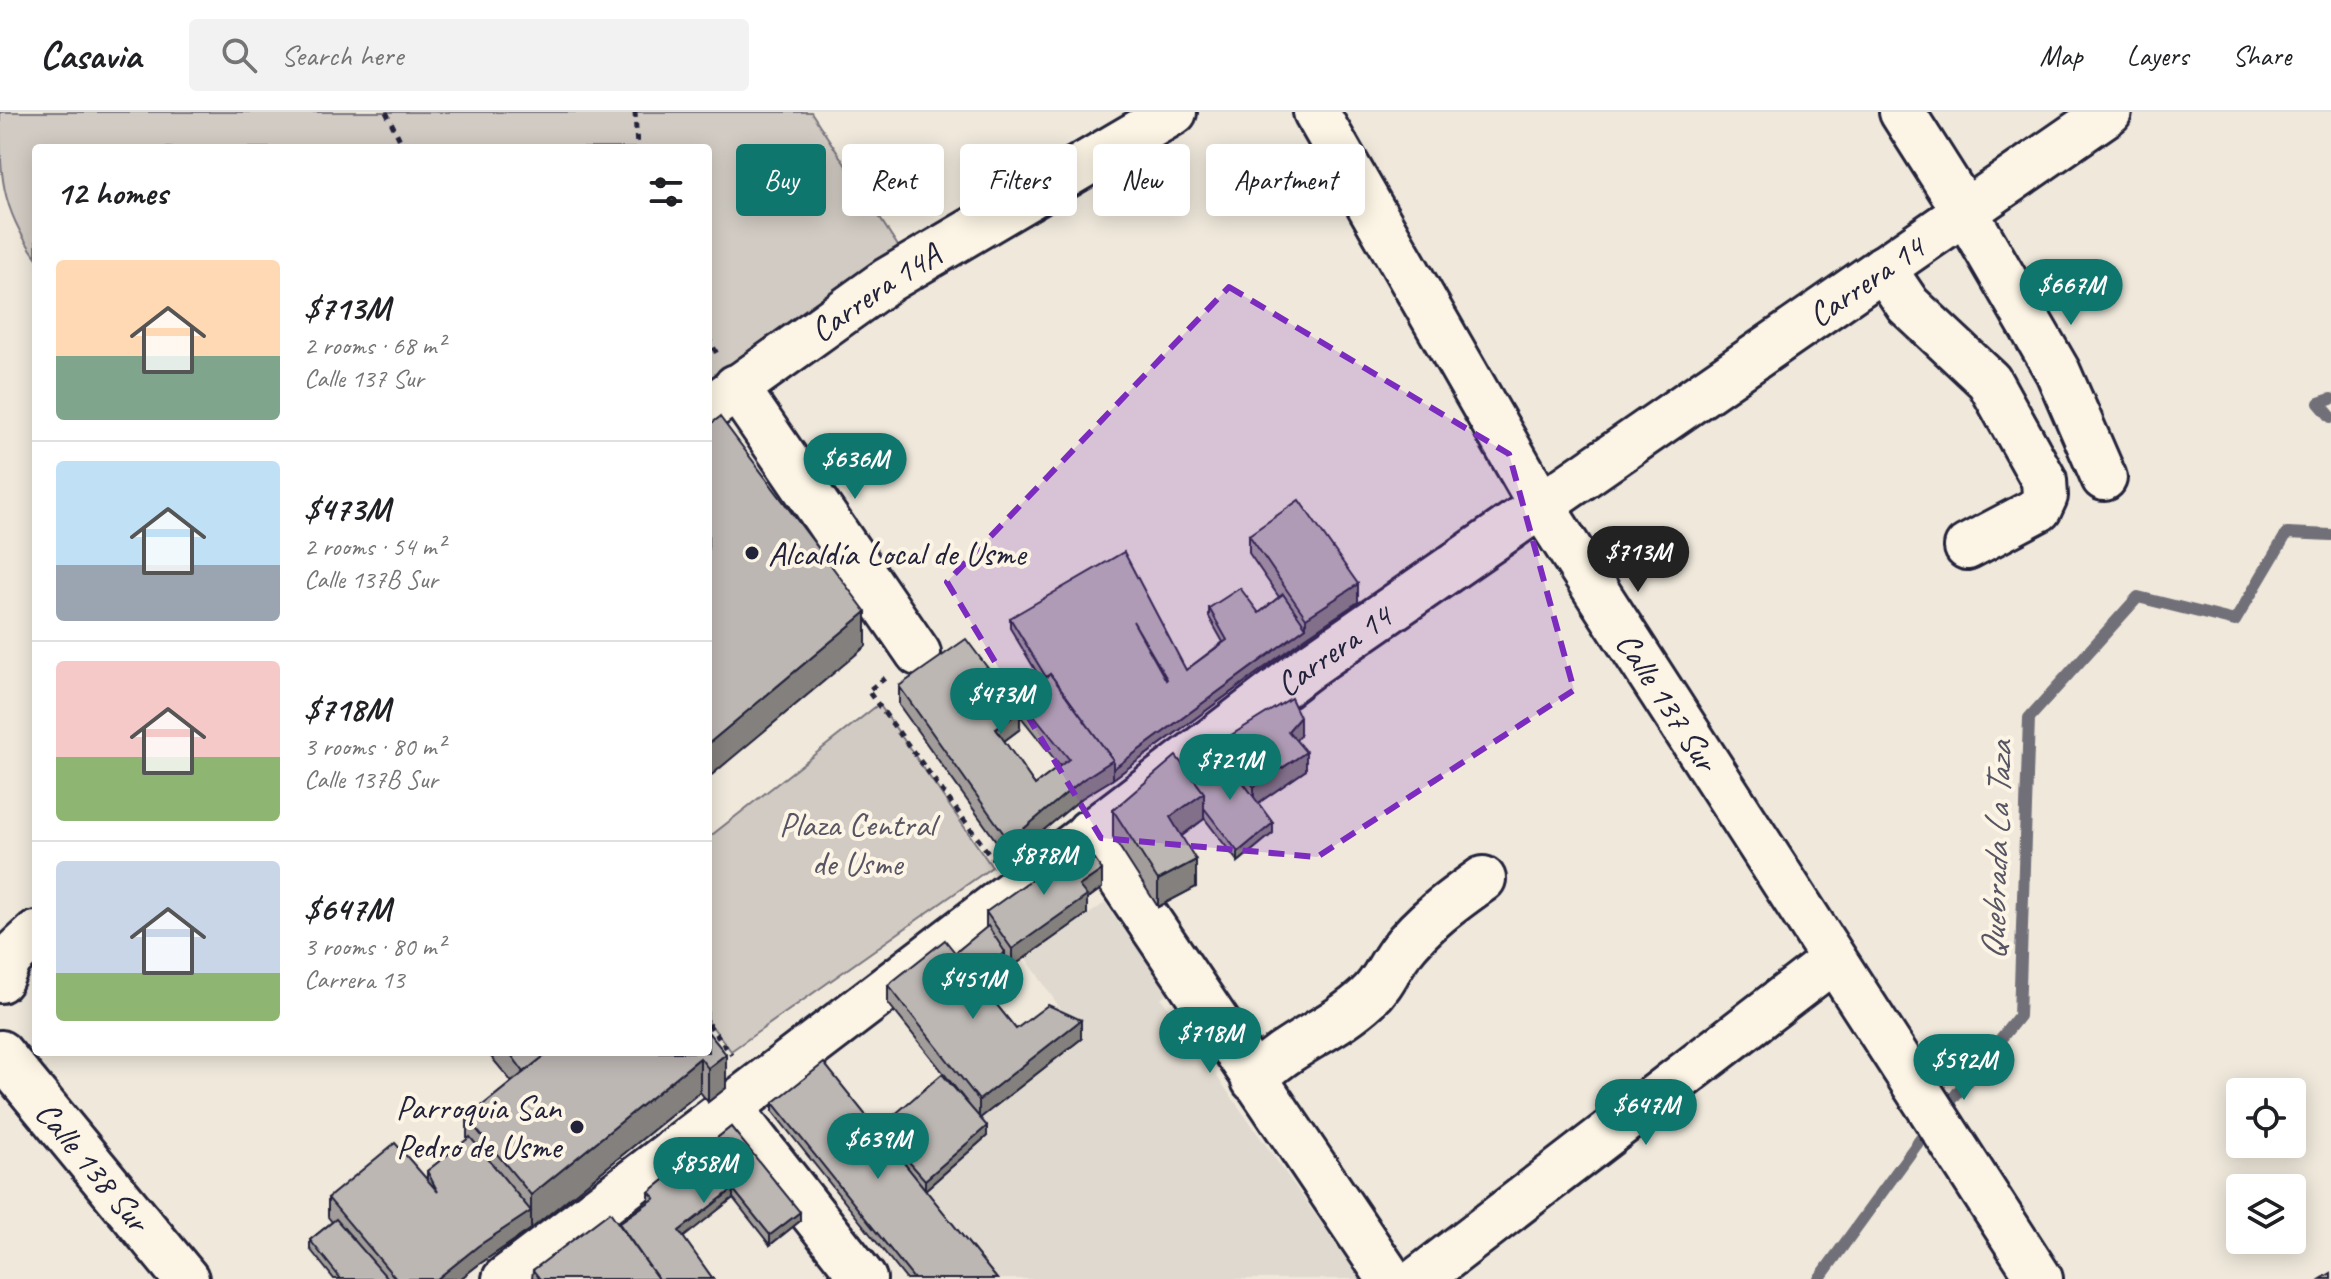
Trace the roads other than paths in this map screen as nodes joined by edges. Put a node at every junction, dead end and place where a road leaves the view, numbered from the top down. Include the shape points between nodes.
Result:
1 (1174, 112) edge
2 (1316, 112) edge
3 (1902, 112) edge
4 (2109, 112) edge
5 (1966, 213) junction
6 (1883, 268) junction
7 (722, 398) edge
8 (2104, 478) dead end
9 (1541, 505) junction
10 (1967, 547) dead end
11 (918, 653) road end
12 (1089, 832) junction
13 (1483, 879) dead end
14 (32, 938) edge
15 (1832, 961) junction
16 (0, 980) edge
17 (0, 1053) edge
18 (1254, 1080) junction
19 (729, 1107) junction
20 (186, 1279) edge
21 (505, 1279) edge
22 (864, 1279) edge
23 (1390, 1279) edge
24 (1419, 1279) edge
25 (2040, 1279) edge

1 - 7 street, Carrera 14A via 888,280
2 - 9 street, Calle 137 Sur
3 - 5 street
4 - 5 street, Carrera 14
5 - 6 street, Carrera 14
5 - 8 street via 2058,372
6 - 9 street, Carrera 14
6 - 10 street via 1908,305 1989,381 2044,480 2039,509
7 - 11 street
9 - 12 street, Carrera 14 via 1308,667
9 - 15 street, Calle 137 Sur
12 - 18 street
12 - 19 street, Carrera 14
13 - 18 street via 1439,910 1398,954 1383,984 1365,1001 1273,1059
14 - 16 street via 10,958
15 - 24 street
15 - 25 street, Calle 137 Sur
17 - 20 street, Calle 138 Sur
18 - 23 street
19 - 21 street, Carrera 14
19 - 22 street

